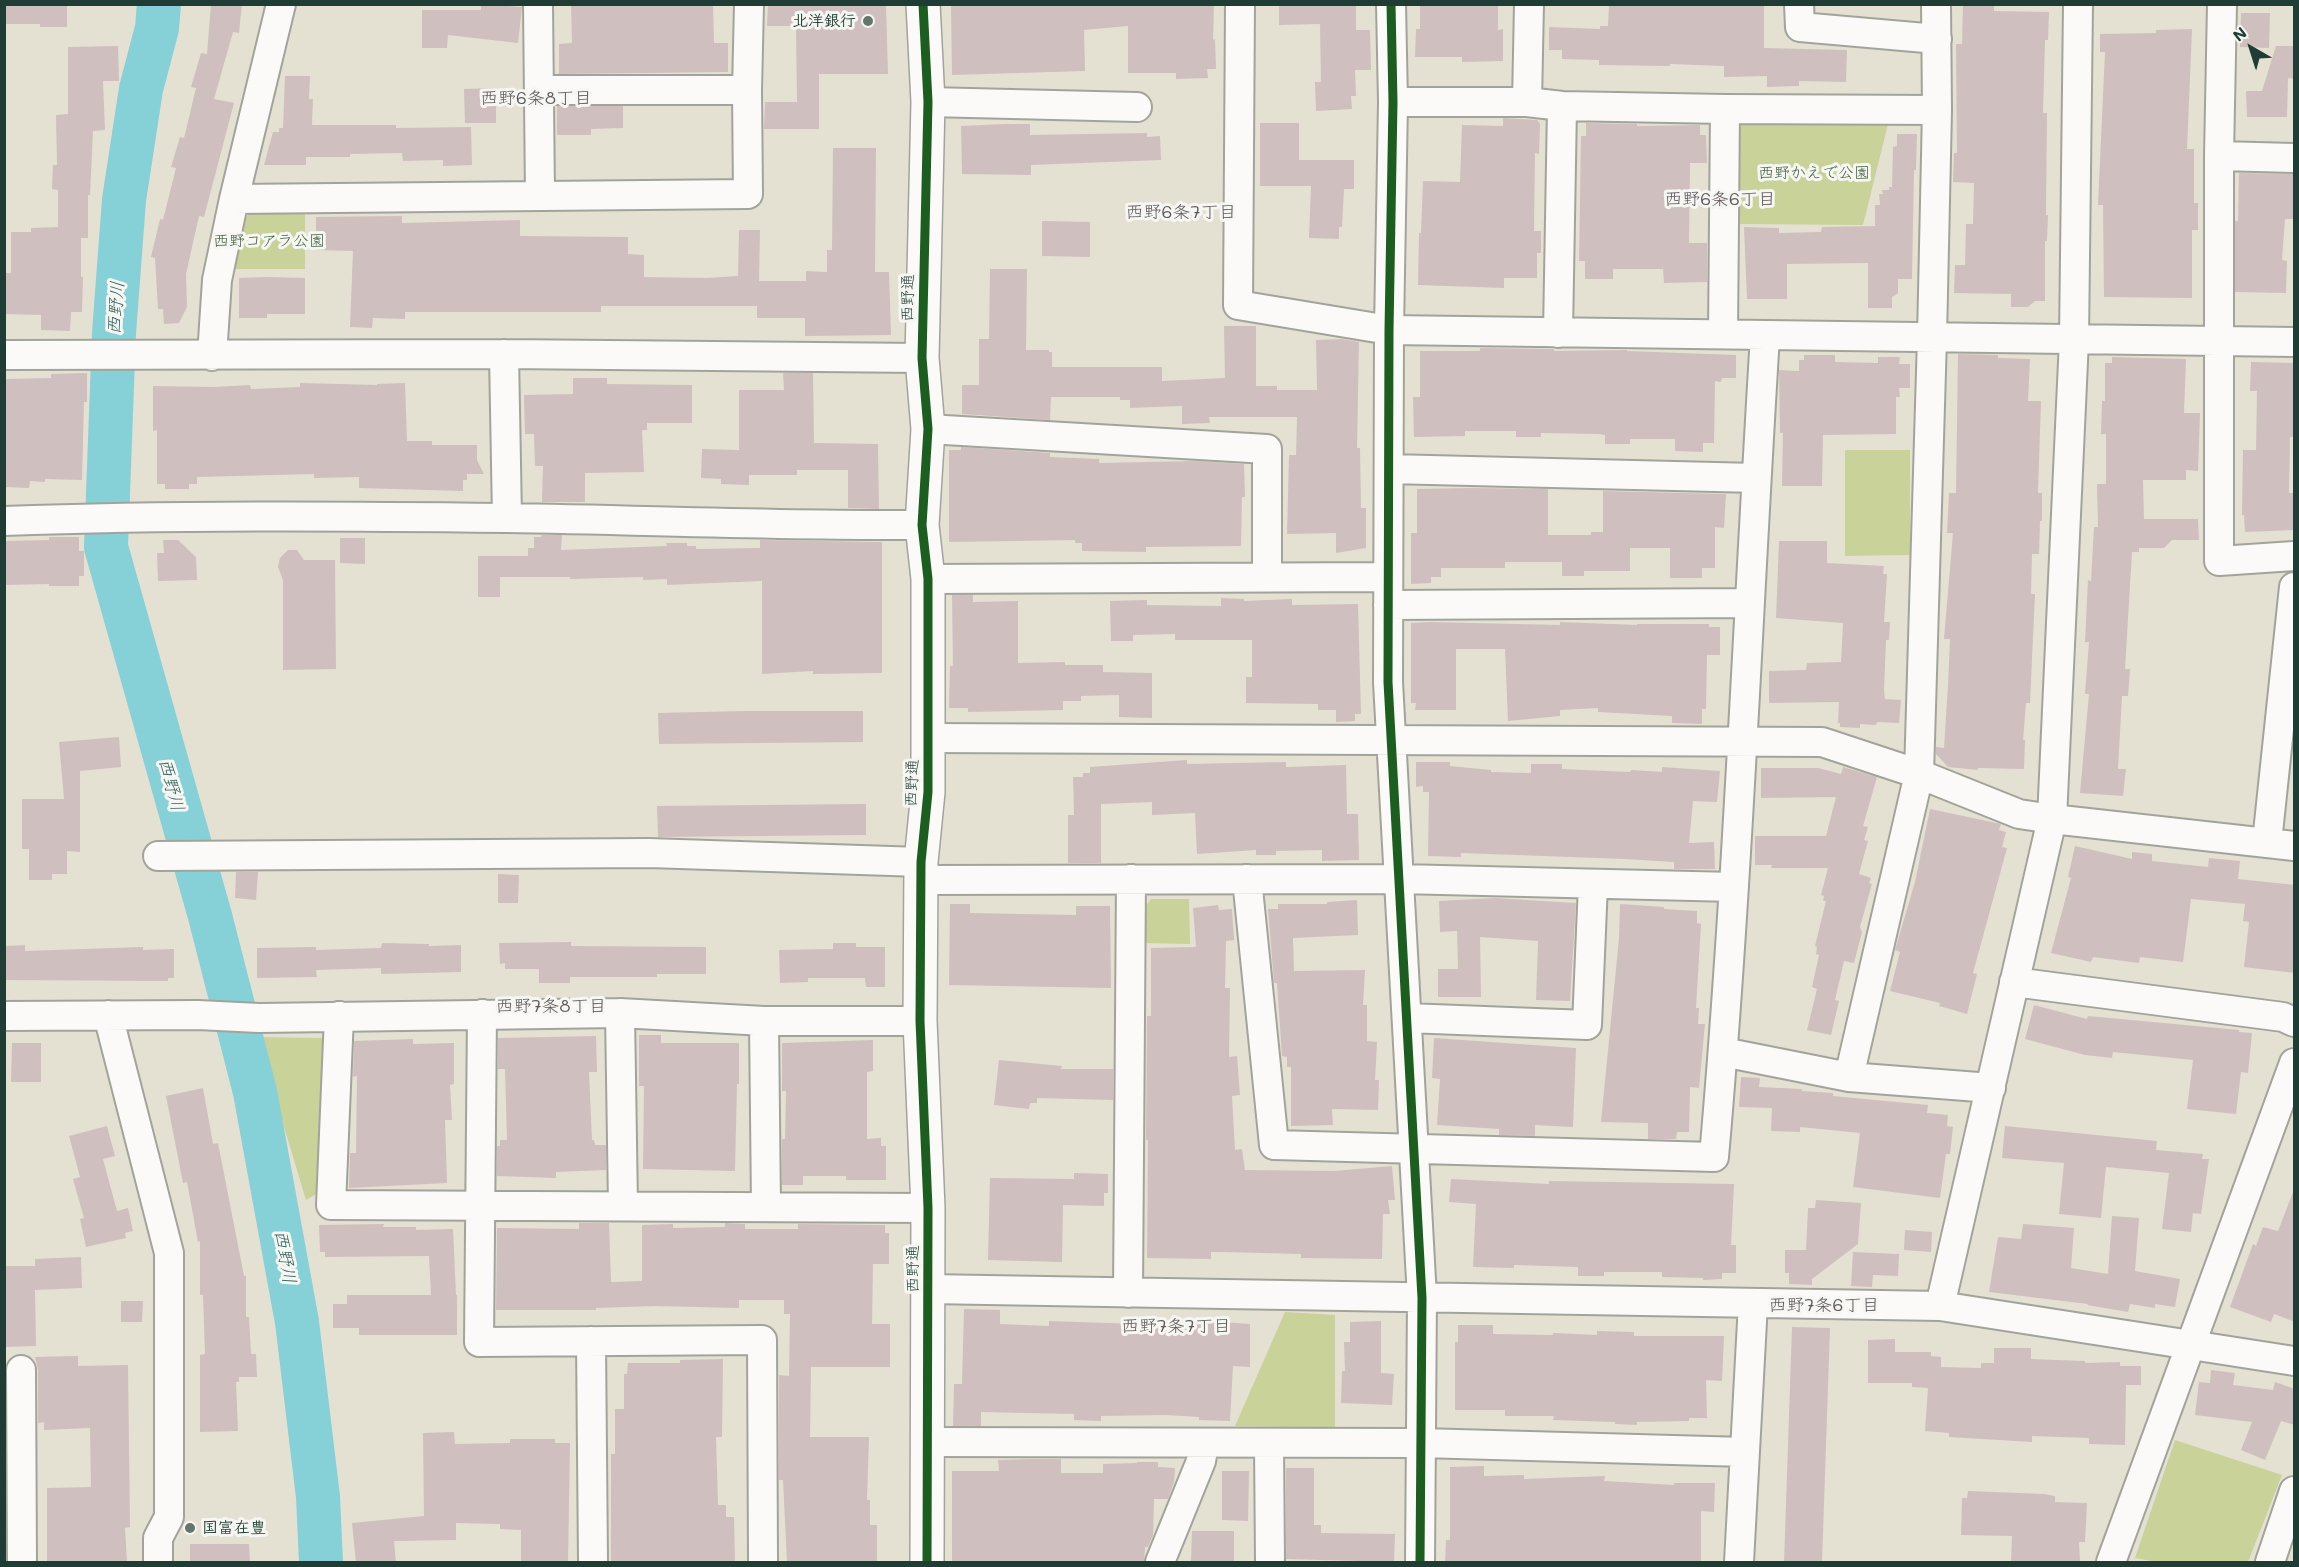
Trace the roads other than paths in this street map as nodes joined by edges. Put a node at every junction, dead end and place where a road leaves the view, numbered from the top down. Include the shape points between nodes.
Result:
1 (281, 4) edge
2 (538, 4) edge
3 (749, 4) edge
4 (923, 4) edge
5 (1240, 4) edge
6 (1391, 4) edge
7 (1530, 4) edge
8 (1799, 4) edge
9 (1936, 4) edge
10 (2078, 4) edge
11 (2222, 4) edge
12 (1937, 39) junction
13 (539, 90) junction
14 (747, 90) junction
15 (928, 102) junction
16 (1394, 102) junction
17 (1527, 102) junction
18 (1562, 106) junction
19 (1137, 107) dead end
20 (1725, 109) junction
21 (1937, 110) junction
22 (2219, 156) junction
23 (2295, 158) edge
24 (540, 196) junction
25 (234, 199) junction
26 (1389, 330) junction
27 (1558, 333) junction
28 (1723, 334) junction
29 (1765, 336) junction
30 (1932, 338) junction
31 (2074, 340) junction
32 (2220, 342) junction
33 (2295, 342) edge
34 (504, 354) junction
35 (4, 356) edge
36 (212, 356) junction
37 (922, 358) junction
38 (928, 429) junction
39 (1389, 469) junction
40 (1756, 478) junction
41 (507, 518) junction
42 (4, 521) edge
43 (921, 525) junction
44 (2295, 556) edge
45 (1267, 577) junction
46 (1388, 577) junction
47 (928, 579) junction
48 (2295, 587) edge
49 (1749, 603) junction
50 (1388, 605) junction
51 (928, 738) junction
52 (1391, 741) junction
53 (1741, 742) junction
54 (1920, 774) junction
55 (2052, 819) junction
56 (2281, 844) edge
57 (158, 856) dead end
58 (921, 871) junction
59 (1131, 879) junction
60 (1247, 879) junction
61 (1399, 879) junction
62 (1593, 884) junction
63 (1734, 887) junction
64 (2014, 982) junction
65 (621, 1013) junction
66 (482, 1014) junction
67 (108, 1015) junction
68 (4, 1016) edge
69 (339, 1016) junction
70 (1407, 1018) junction
71 (764, 1021) junction
72 (920, 1021) junction
73 (2295, 1022) edge
74 (1723, 1052) junction
75 (2295, 1063) edge
76 (1849, 1077) junction
77 (1990, 1088) junction
78 (1414, 1149) junction
79 (480, 1205) junction
80 (623, 1206) junction
81 (766, 1207) junction
82 (928, 1208) junction
83 (927, 1289) junction
84 (1128, 1293) junction
85 (1422, 1298) junction
86 (1753, 1303) junction
87 (1940, 1306) junction
88 (591, 1341) junction
89 (2190, 1346) junction
90 (2295, 1361) edge
91 (21, 1370) dead end
92 (927, 1442) junction
93 (1421, 1443) junction
94 (1204, 1444) junction
95 (1269, 1444) junction
96 (1745, 1452) junction
97 (14, 1460) edge
98 (2295, 1491) edge
99 (2290, 1518) edge
100 (22, 1563) edge
101 (158, 1563) edge
102 (592, 1563) edge
103 (763, 1563) edge
104 (927, 1563) edge
105 (1160, 1563) edge
106 (1269, 1563) edge
107 (1420, 1563) edge
108 (1739, 1563) edge
109 (2111, 1563) edge
110 (2270, 1563) edge

1 - 25 street
2 - 13 street
3 - 14 street
4 - 15 street, 西野通
5 - 26 street via 1238,305
6 - 16 street
7 - 17 street
8 - 12 street via 1800,27
9 - 12 street
10 - 31 street
11 - 22 street
12 - 21 street
13 - 14 street
13 - 24 street
14 - 24 street via 747,194
15 - 19 street
15 - 37 street, 西野通
16 - 17 street
16 - 26 street
17 - 18 street
18 - 20 street
18 - 27 street
20 - 21 street
20 - 28 street
21 - 30 street
22 - 23 street
22 - 32 street
24 - 25 street
25 - 36 street via 217,280
26 - 27 street
26 - 39 street
27 - 28 street
28 - 29 street
29 - 30 street
29 - 40 street
30 - 31 street
30 - 54 street
31 - 32 street
31 - 55 street
32 - 33 street
32 - 44 street via 2219,561
34 - 36 street
34 - 37 street
34 - 41 street
35 - 36 street
37 - 38 street, 西野通
38 - 43 street, 西野通
38 - 45 street via 1267,449
39 - 40 street
39 - 46 street
40 - 49 street
41 - 42 street
41 - 43 street
43 - 47 street, 西野通
45 - 46 street
45 - 47 street
46 - 50 street
47 - 51 street, 西野通
48 - 56 street
49 - 50 street
49 - 53 street
50 - 52 street
51 - 52 street
51 - 58 street, 西野通
52 - 53 street
52 - 61 street
53 - 54 street via 1822,742
53 - 63 street
54 - 55 street via 2019,814
54 - 76 street
55 - 56 street
55 - 64 street
57 - 58 street via 649,853
58 - 59 street
58 - 72 street, 西野通
59 - 60 street
59 - 84 street
60 - 61 street
60 - 78 street via 1274,1145
61 - 62 street
61 - 70 street
62 - 63 street
62 - 70 street via 1587,1025
63 - 74 street
64 - 73 street via 2283,1017
64 - 77 street
65 - 66 street
65 - 71 street
65 - 80 street
66 - 69 street
66 - 79 street
67 - 68 street
67 - 69 street
67 - 101 street via 169,1253 169,1517 158,1538
69 - 79 street via 331,1205
70 - 78 street
71 - 72 street
71 - 81 street
72 - 82 street, 西野通
74 - 76 street
74 - 78 street via 1714,1157
75 - 89 street
76 - 77 street
77 - 87 street
78 - 85 street
79 - 80 street
79 - 88 street via 479,1342
80 - 81 street
81 - 82 street
82 - 83 street, 西野通
83 - 84 street
83 - 92 street, 西野通
84 - 85 street
85 - 86 street
85 - 93 street
86 - 87 street
86 - 96 street
87 - 89 street
88 - 102 street
88 - 103 street via 762,1340
89 - 90 street
89 - 109 street
91 - 97 street
92 - 94 street
92 - 104 street, 西野通
93 - 95 street
93 - 96 street
93 - 107 street
94 - 95 street
94 - 105 street via 1201,1461
95 - 106 street
96 - 108 street
97 - 100 street
98 - 99 street
99 - 110 street

